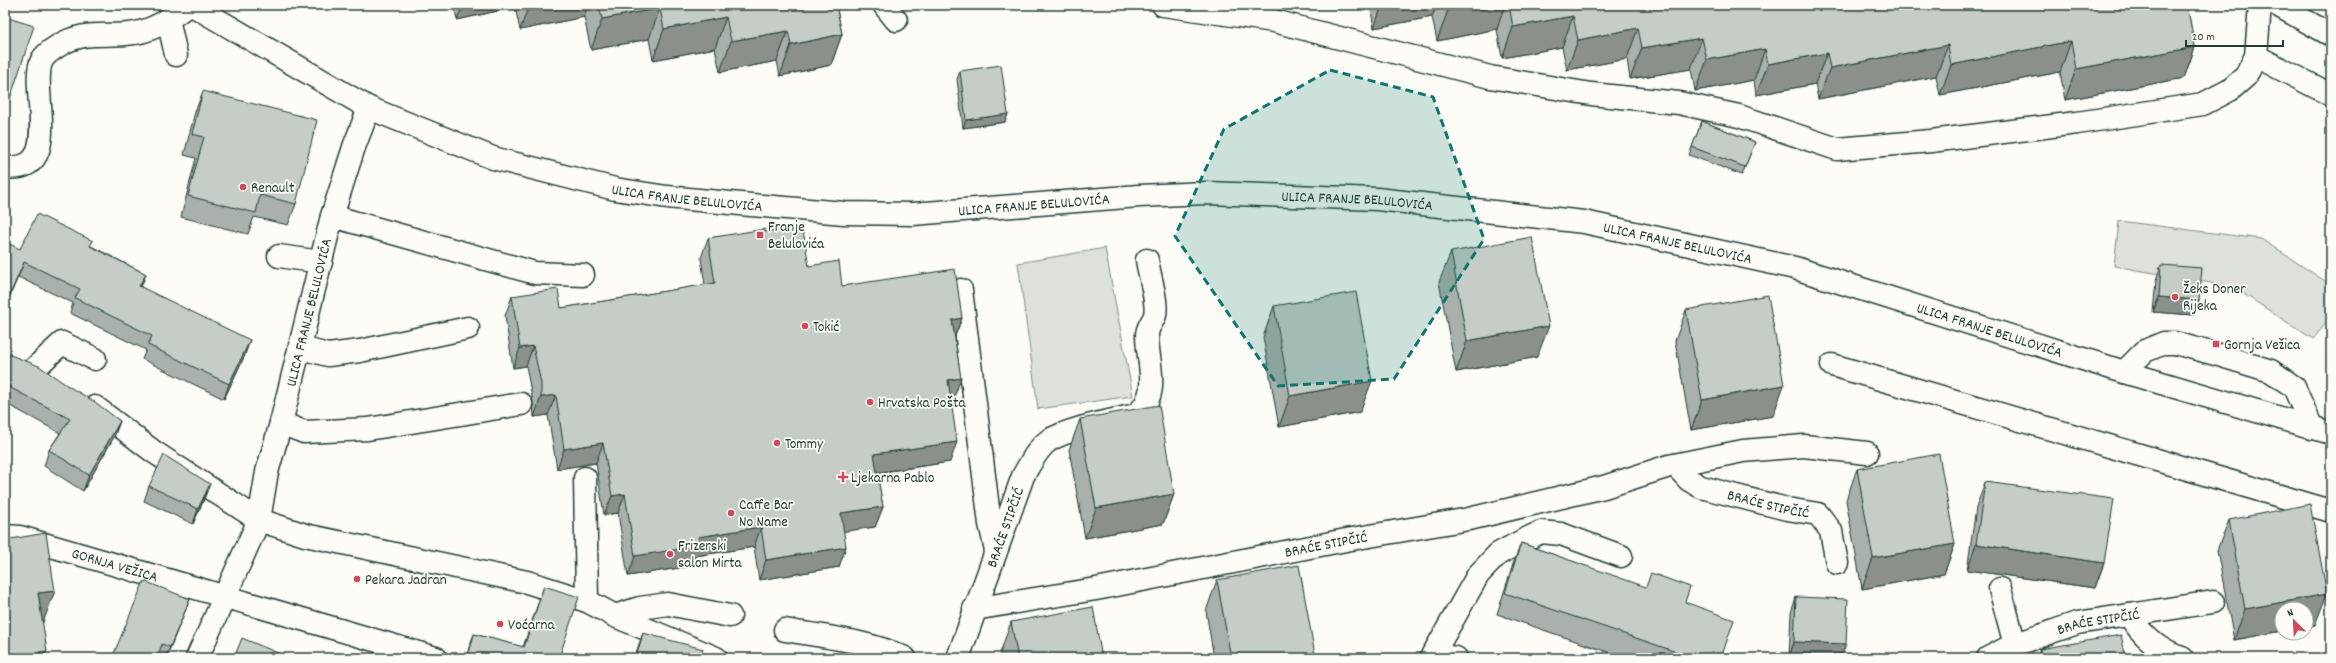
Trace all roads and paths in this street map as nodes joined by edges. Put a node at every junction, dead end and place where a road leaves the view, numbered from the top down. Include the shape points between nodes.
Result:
1 (188, 5) edge
2 (192, 5) edge
3 (1163, 5) edge
4 (2260, 5) edge
5 (2277, 5) edge
6 (168, 19) junction
7 (2331, 35) edge
8 (176, 55) dead end
9 (2256, 56) junction
10 (2331, 95) edge
11 (369, 108) junction
12 (5, 167) edge
13 (332, 216) junction
14 (279, 256) dead end
15 (1147, 260) dead end
16 (321, 262) junction
17 (583, 275) dead end
18 (961, 290) dead end
19 (468, 328) dead end
20 (301, 348) junction
21 (95, 359) dead end
22 (1832, 365) dead end
23 (34, 370) edge
24 (2124, 372) junction
25 (80, 398) edge
26 (520, 404) dead end
27 (282, 423) junction
28 (2321, 430) edge
29 (1867, 453) dead end
30 (1675, 464) junction
31 (585, 478) dead end
32 (2331, 511) edge
33 (259, 520) junction
34 (5, 536) edge
35 (996, 550) junction
36 (1621, 556) dead end
37 (1837, 563) dead end
38 (2000, 589) dead end
39 (223, 597) junction
40 (587, 601) junction
41 (2213, 602) dead end
42 (974, 609) junction
43 (2129, 615) junction
44 (614, 616) junction
45 (730, 616) dead end
46 (785, 630) dead end
47 (2015, 645) junction
48 (1432, 656) edge
49 (197, 658) edge
50 (436, 658) edge
51 (716, 658) edge
52 (905, 658) edge
53 (958, 658) edge
54 (1456, 658) edge
55 (1988, 658) edge
56 (2182, 658) edge

1 - 6 street
2 - 11 street, ULICA FRANJE BELULOVIĆA
3 - 9 street via 1274,21 1490,78 1694,107 1739,116 1837,149 1931,141 2077,123 2202,104 2230,90 2246,76
4 - 9 street
5 - 7 street
6 - 8 street
6 - 12 street via 159,26 135,33 93,34 70,38 53,49 42,60 38,79 42,131 35,156 26,164
9 - 10 street
11 - 13 street, ULICA FRANJE BELULOVIĆA
11 - 24 street, ULICA FRANJE BELULOVIĆA via 493,158 544,172 615,189 743,205 844,213 913,214 1206,193 1377,198 1584,222 1794,268
13 - 16 street, ULICA FRANJE BELULOVIĆA
13 - 17 street via 535,273
14 - 16 street
15 - 35 street, BRAĆE STIPČIĆ via 1155,310 1147,334 1152,376 1150,398 1136,415 1063,433 1047,442 1023,476
16 - 20 street, ULICA FRANJE BELULOVIĆA
18 - 35 street via 990,524
19 - 20 street via 360,351 328,355
20 - 27 street, ULICA FRANJE BELULOVIĆA
21 - 23 street via 62,343
22 - 32 street
24 - 28 street, ULICA FRANJE BELULOVIĆA
24 - 28 street via 2145,352 2164,343 2175,343 2271,370 2294,387
25 - 33 street via 96,407 154,452
26 - 27 street via 368,429 304,432
27 - 33 street, ULICA FRANJE BELULOVIĆA via 267,472
29 - 30 street, BRAĆE STIPČIĆ via 1804,446 1743,451
30 - 37 street, BRAĆE STIPČIĆ via 1689,480 1701,487 1787,509 1818,514 1831,531
30 - 42 street, BRAĆE STIPČIĆ via 1604,487 1469,519 1346,540 1096,589
31 - 40 street
33 - 39 street, ULICA FRANJE BELULOVIĆA
33 - 40 street via 305,535 527,582
34 - 39 street, GORNJA VEŽICA via 20,537
35 - 42 street, BRAĆE STIPČIĆ
36 - 48 street via 1561,534 1541,532 1524,540 1498,554 1478,575
38 - 47 street
39 - 49 street, ULICA FRANJE BELULOVIĆA
39 - 50 street
40 - 44 street
41 - 43 street, BRAĆE STIPČIĆ
42 - 53 street, BRAĆE STIPČIĆ
43 - 47 street, BRAĆE STIPČIĆ via 2077,623
43 - 56 street via 2153,643 2168,654
44 - 45 street via 640,608 668,604
44 - 51 street
46 - 52 street via 840,639 892,652
47 - 55 street, BRAĆE STIPČIĆ
48 - 54 street

